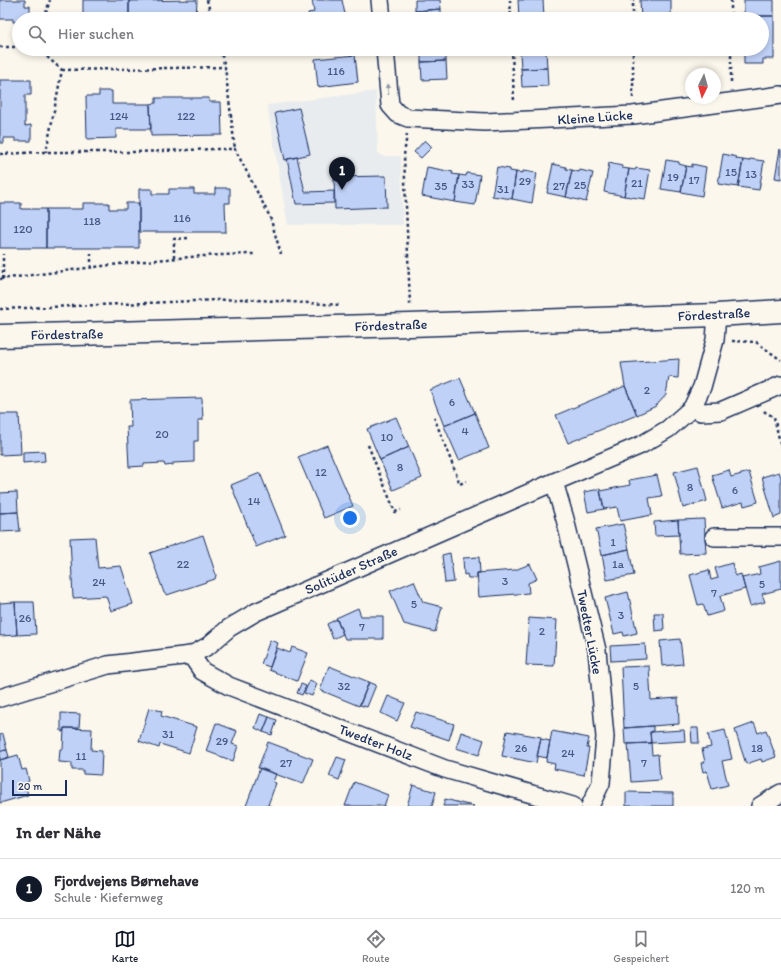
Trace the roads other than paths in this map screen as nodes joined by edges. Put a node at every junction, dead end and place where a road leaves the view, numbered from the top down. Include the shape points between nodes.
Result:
1 (380, 0) edge
2 (381, 12) edge
3 (386, 56) edge
4 (781, 95) edge
5 (781, 311) edge
6 (717, 315) junction
7 (0, 336) edge
8 (781, 385) edge
9 (692, 408) junction
10 (554, 482) junction
11 (714, 537) dead end
12 (781, 537) edge
13 (191, 655) junction
14 (0, 698) edge
15 (781, 793) edge
16 (573, 806) edge
17 (590, 806) edge
18 (760, 806) edge

1 - 2 street
4 -> 3 street, Kleine Lücke via 633,115 485,122 408,118 398,114 390,105
5 - 6 main road, Fördestraße
6 - 7 main road, Fördestraße
6 - 9 street, Solitüder Straße via 715,340 702,387
8 - 9 street via 721,411 701,412
9 - 10 street, Solitüder Straße via 668,429 641,446
10 - 13 street, Solitüder Straße via 256,612
10 - 17 street, Twedter Lücke via 597,650 605,737 601,783
11 - 12 street
13 - 14 street, Solitüder Straße via 108,665
13 - 16 street, Twedter Holz via 202,671 229,686 445,769
15 - 18 street

